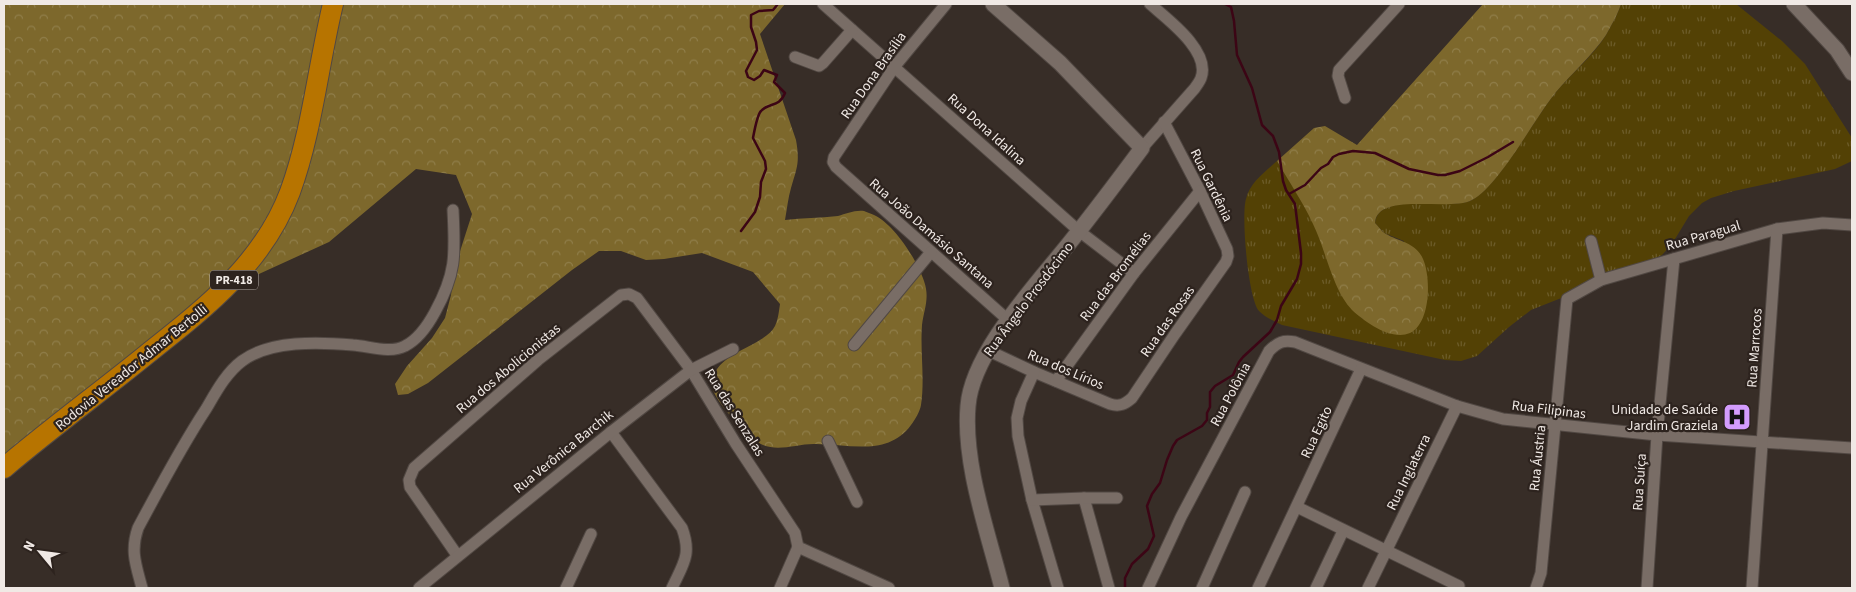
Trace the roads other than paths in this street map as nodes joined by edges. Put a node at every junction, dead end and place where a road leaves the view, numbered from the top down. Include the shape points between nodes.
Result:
1 (333, 4) edge
2 (823, 4) edge
3 (946, 4) edge
4 (993, 4) edge
5 (1150, 4) edge
6 (1399, 4) edge
7 (1794, 4) edge
8 (852, 30) junction
9 (795, 57) dead end
10 (895, 66) junction
11 (1852, 73) edge
12 (1344, 98) dead end
13 (1164, 122) junction
14 (1142, 148) junction
15 (836, 168) joint
16 (1200, 192) junction
17 (453, 210) dead end
18 (1852, 225) edge
19 (1777, 229) junction
20 (1079, 231) junction
21 (1590, 241) dead end
22 (932, 252) junction
23 (1674, 259) junction
24 (1226, 262) joint
25 (1134, 273) junction
26 (1601, 280) junction
27 (637, 298) joint
28 (1567, 299) joint
29 (1008, 320) junction
30 (1285, 341) joint
31 (854, 345) dead end
32 (733, 350) dead end
33 (987, 350) junction
34 (1361, 369) junction
35 (691, 370) junction
36 (1034, 372) junction
37 (1056, 381) junction
38 (1132, 398) joint
39 (1457, 406) junction
40 (1555, 426) junction
41 (611, 432) junction
42 (1657, 435) junction
43 (828, 441) dead end
44 (1763, 442) junction
45 (1852, 448) edge
46 (4, 468) edge
47 (1244, 492) dead end
48 (1084, 498) junction
49 (1117, 498) dead end
50 (1032, 500) junction
51 (857, 502) dead end
52 (1297, 507) junction
53 (1343, 531) junction
54 (591, 534) dead end
55 (798, 547) junction
56 (1386, 552) junction
57 (457, 555) junction
58 (1459, 586) dead end
59 (142, 588) edge
60 (419, 588) edge
61 (566, 588) edge
62 (672, 588) edge
63 (780, 588) edge
64 (890, 588) edge
65 (1002, 588) edge
66 (1058, 588) edge
67 (1109, 588) edge
68 (1148, 588) edge
69 (1202, 588) edge
70 (1258, 588) edge
71 (1316, 588) edge
72 (1368, 588) edge
73 (1536, 588) edge
74 (1647, 588) edge
75 (1752, 588) edge

1 - 46 highway, Rodovia Vereador Admar Bertolli / PR-418 via 308,130 289,193 267,237 242,272 205,308
2 - 8 street, Rua Dona Idalina
3 - 10 street, Rua Dona Brasília
4 - 14 street via 1060,62
5 - 13 street, Rua Ângelo Prosdócimo via 1195,48 1202,68 1195,88
6 - 12 street via 1339,70
7 - 11 street via 1838,50
8 - 9 street via 819,66
8 - 10 street, Rua Dona Idalina
10 - 15 street, Rua Dona Brasília via 834,157
10 - 20 street, Rua Dona Idalina
13 - 14 street, Rua Ângelo Prosdócimo
13 - 16 street, Rua Gardênia
14 - 20 street, Rua Ângelo Prosdócimo
15 - 22 street, Rua João Damásio Santana
16 - 24 street, Rua Gardênia via 1227,249
16 - 25 street, Rua das Bromélias
17 - 59 street via 455,248 452,271 442,300 415,339 404,347 390,349 353,344 291,344 265,349 243,361 225,379 184,443 138,528 133,542 134,557
18 - 19 street, Rua Paragual via 1823,223
19 - 23 street, Rua Paragual
19 - 44 street, Rua Marrocos
20 - 25 street, Rua Dona Idalina
20 - 29 street, Rua Ângelo Prosdócimo
21 - 26 street
22 - 29 street, Rua João Damásio Santana
22 - 31 street
23 - 26 street, Rua Paragual
23 - 42 street, Rua Suíça
24 - 38 street, Rua das Rosas
25 - 37 street, Rua das Bromélias
26 - 28 street, Rua Paragual
27 - 35 street, Rua das Senzalas
27 - 57 street, Rua dos Abolicionistas via 621,295 538,360 414,468 410,487
28 - 40 street, Rua Áustria
29 - 33 street, Rua Ângelo Prosdócimo
30 - 34 street, Rua Filipinas via 1295,342
30 - 68 street, Rua Polônia via 1269,351 1181,517
32 - 35 street, Rua Verônica Barchik
33 - 36 street, Rua dos Lírios
33 - 65 street, Rua Ângelo Prosdócimo via 972,383 968,406 969,458
34 - 39 street, Rua Filipinas
34 - 52 street, Rua Egito
35 - 41 street, Rua Verônica Barchik
35 - 55 street, Rua das Senzalas via 795,533
36 - 37 street, Rua dos Lírios
36 - 50 street via 1017,418
37 - 38 street, Rua dos Lírios via 1118,406
39 - 40 street, Rua Filipinas via 1503,419
39 - 56 street, Rua Inglaterra
40 - 42 street, Rua Filipinas
40 - 73 street, Rua Áustria
41 - 57 street, Rua Verônica Barchik
41 - 62 street via 682,528 687,554
42 - 44 street, Rua Filipinas
42 - 74 street, Rua Suíça
43 - 51 street
44 - 45 street, Rua Filipinas
44 - 75 street, Rua Marrocos
47 - 69 street
48 - 49 street
48 - 50 street
48 - 67 street
50 - 66 street
52 - 53 street
52 - 70 street, Rua Egito
53 - 56 street
53 - 71 street
54 - 61 street
55 - 63 street
55 - 64 street
56 - 58 street
56 - 72 street, Rua Inglaterra
57 - 60 street, Rua Verônica Barchik

